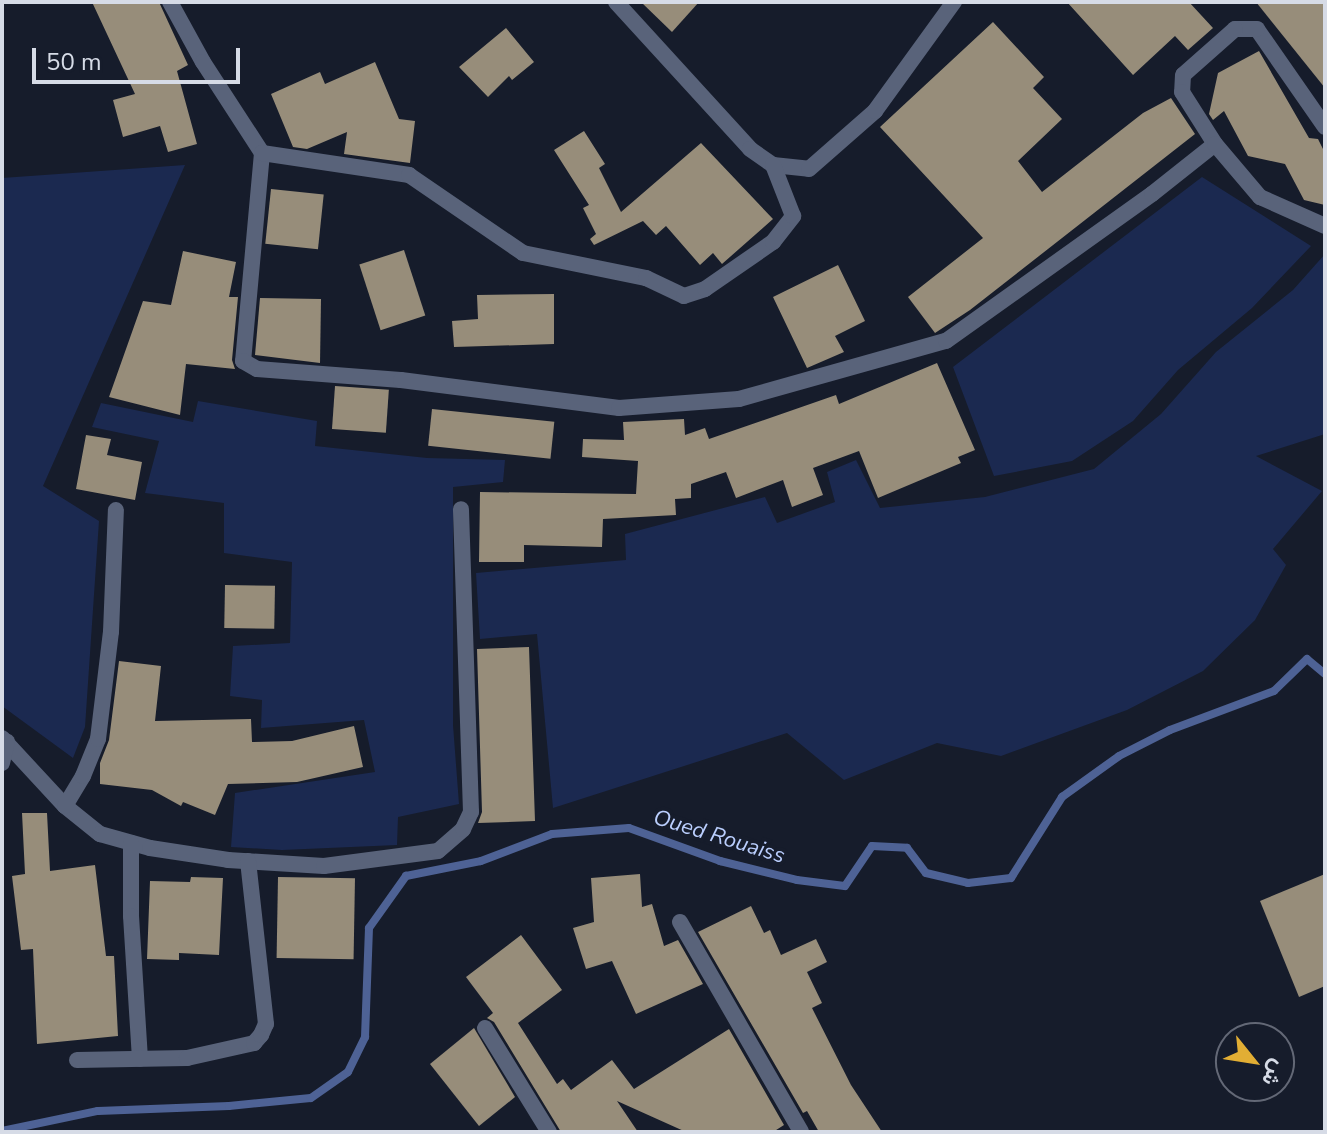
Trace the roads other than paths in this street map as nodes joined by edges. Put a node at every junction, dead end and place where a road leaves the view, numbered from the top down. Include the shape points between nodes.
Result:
1 (170, 2) edge
2 (616, 2) edge
3 (954, 2) edge
4 (1325, 127) edge
5 (1215, 144) junction
6 (262, 153) junction
7 (773, 165) junction
8 (1325, 226) edge
9 (461, 509) dead end
10 (116, 510) dead end
11 (4, 740) edge
12 (2, 763) edge
13 (65, 806) junction
14 (131, 843) junction
15 (248, 861) junction
16 (680, 922) dead end
17 (485, 1028) dead end
18 (140, 1059) junction
19 (77, 1060) dead end
20 (549, 1132) edge
21 (801, 1132) edge

1 - 6 street
2 - 7 street via 750,149
3 - 7 street via 875,111 809,169
4 - 5 street via 1257,29 1235,29 1183,75 1182,92
5 - 6 street via 946,341 739,399 619,408 401,380 257,369 243,361
5 - 8 street via 1260,197
6 - 7 street via 409,175 523,253 646,278 684,296 705,289 773,242 793,216
9 - 15 street via 471,812 463,829 438,851 324,866
10 - 13 street via 108,669 98,739
11 - 12 street
11 - 13 street
13 - 14 street via 100,834
14 - 15 street
14 - 18 street
15 - 18 street via 266,1024 261,1035 254,1043 187,1058
16 - 21 street
17 - 20 street
18 - 19 street

